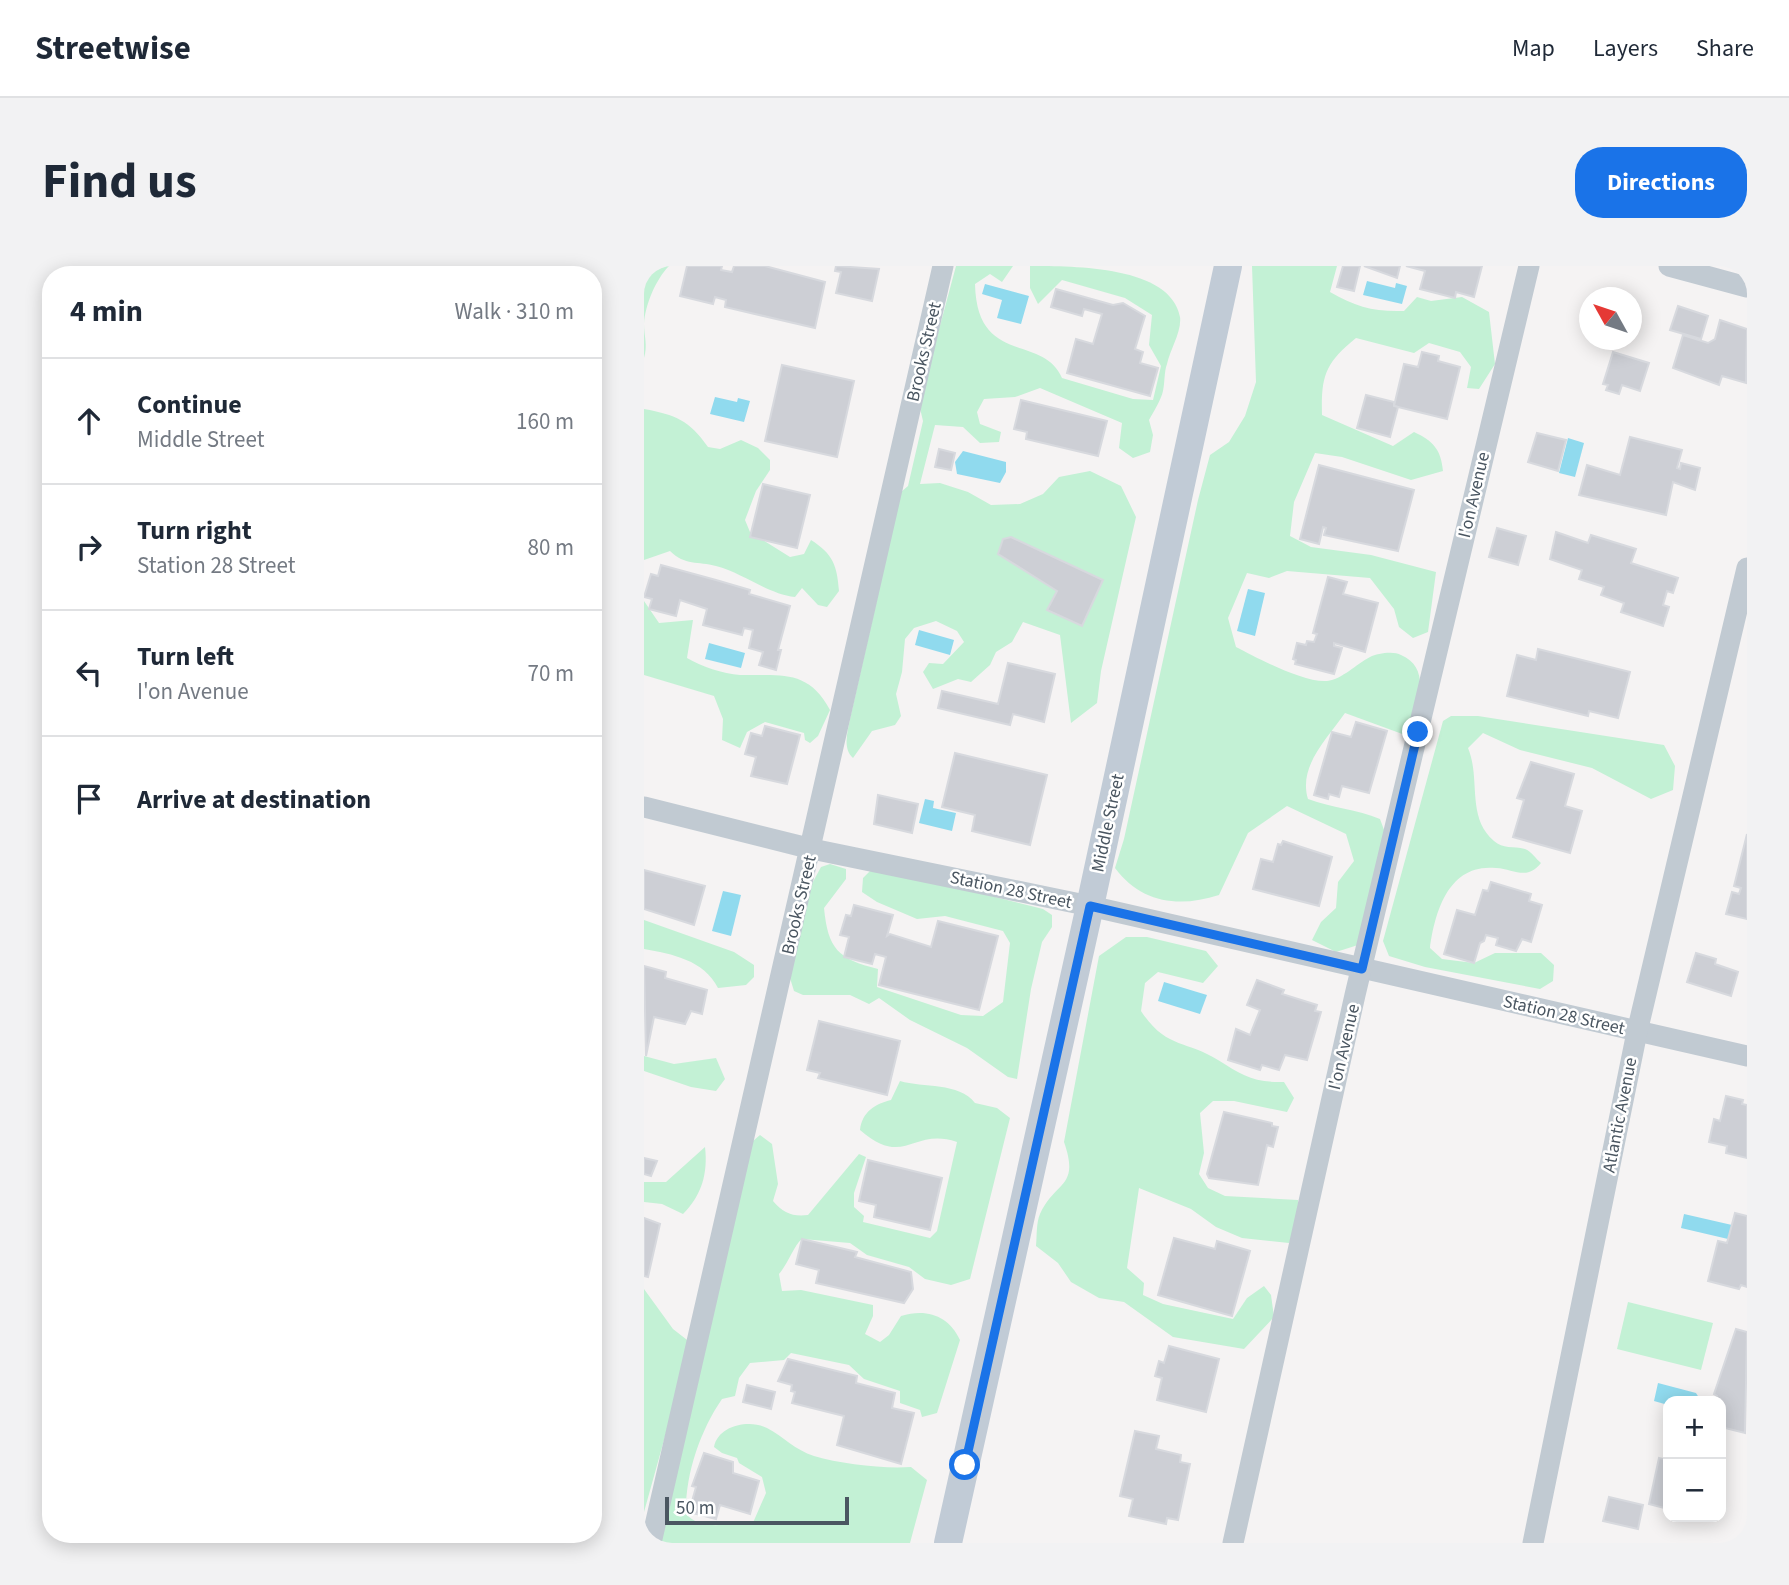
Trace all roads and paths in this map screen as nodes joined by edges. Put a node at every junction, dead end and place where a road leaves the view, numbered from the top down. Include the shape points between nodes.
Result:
1 (943, 266) edge
2 (1228, 266) edge
3 (1528, 266) edge
4 (1670, 266) edge
5 (1747, 287) edge
6 (1747, 568) edge
7 (644, 807) edge
8 (812, 849) junction
9 (1090, 906) junction
10 (1362, 969) junction
11 (1637, 1031) junction
12 (1747, 1056) edge
13 (651, 1543) edge
14 (948, 1543) edge
15 (1233, 1543) edge
16 (1533, 1543) edge

1 - 8 street, Brooks Street
2 - 9 street, Middle Street
3 - 10 street, I'on Avenue
4 - 5 street
6 - 11 street, Atlantic Avenue
7 - 8 street, Station 28 Street
8 - 9 street, Station 28 Street
8 - 13 street, Brooks Street
9 - 10 street, Station 28 Street
9 - 14 street, Middle Street
10 - 11 street, Station 28 Street
10 - 15 street, I'on Avenue
11 - 12 street, Station 28 Street
11 - 16 street, Atlantic Avenue

